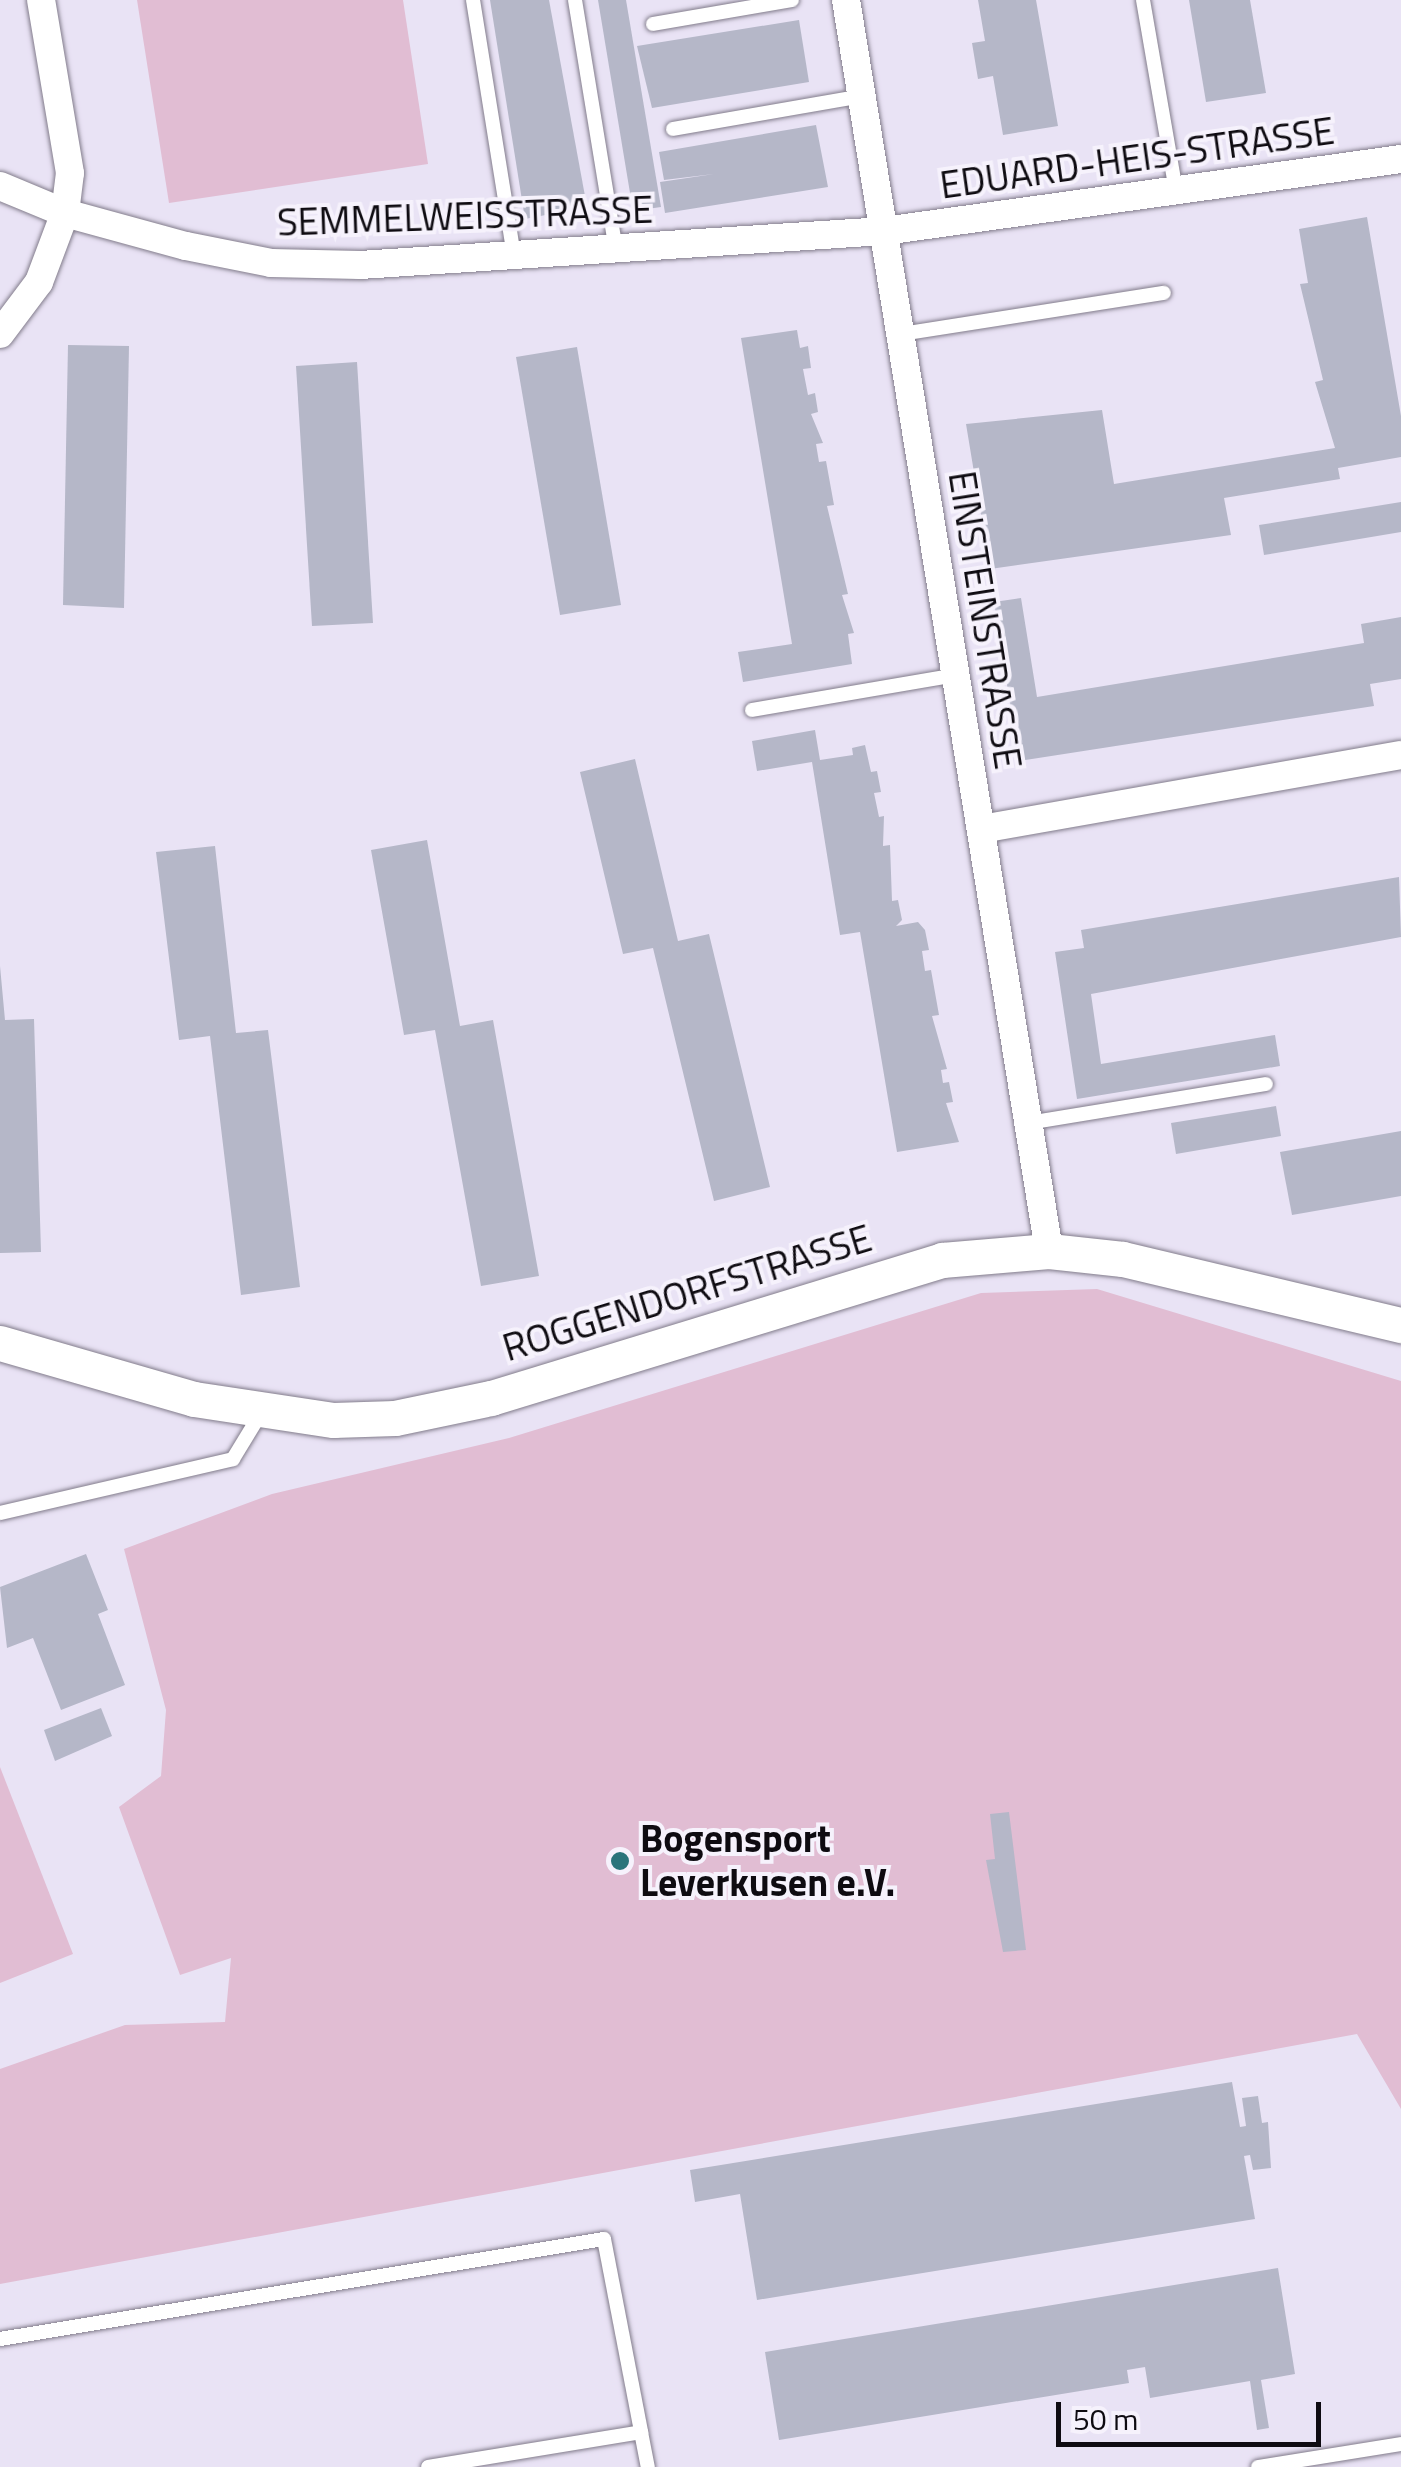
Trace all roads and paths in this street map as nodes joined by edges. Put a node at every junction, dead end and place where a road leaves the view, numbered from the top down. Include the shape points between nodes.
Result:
1 (42, 0) edge
2 (473, 0) edge
3 (575, 0) edge
4 (792, 0) edge
5 (846, 0) edge
6 (1144, 0) edge
7 (653, 24) dead end
8 (862, 96) junction
9 (672, 130) dead end
10 (1401, 159) edge
11 (0, 186) edge
12 (1176, 191) junction
13 (65, 214) junction
14 (884, 231) junction
15 (616, 250) junction
16 (514, 257) junction
17 (1164, 293) dead end
18 (0, 334) edge
19 (901, 334) junction
20 (956, 675) junction
21 (752, 710) dead end
22 (1401, 755) edge
23 (980, 829) junction
24 (1266, 1084) dead end
25 (1028, 1122) junction
26 (1049, 1251) junction
27 (1401, 1324) edge
28 (0, 1344) edge
29 (261, 1413) junction
30 (0, 1513) edge
31 (0, 2338) edge
32 (641, 2432) junction
33 (1401, 2444) edge
34 (428, 2467) edge
35 (648, 2467) edge
36 (1258, 2467) edge

1 - 13 street via 70,173
2 - 16 lane
3 - 15 lane
4 - 7 lane
5 - 8 street, EINSTEINSTRASSE
6 - 12 lane
8 - 9 lane
8 - 14 street, EINSTEINSTRASSE
10 - 12 street, EDUARD-HEIS-STRASSE
11 - 13 street, SEMMELWEISSTRASSE
12 - 14 street, EDUARD-HEIS-STRASSE
13 - 16 street, SEMMELWEISSTRASSE via 271,262
13 - 18 street via 39,282
14 - 15 street, SEMMELWEISSTRASSE
14 - 19 street, EINSTEINSTRASSE
15 - 16 street, SEMMELWEISSTRASSE
17 - 19 lane
19 - 20 street, EINSTEINSTRASSE
20 - 21 lane
20 - 23 street, EINSTEINSTRASSE
22 - 23 street
23 - 25 street, EINSTEINSTRASSE
24 - 25 lane
25 - 26 street, EINSTEINSTRASSE
26 - 27 street, ROGGENDORFSTRASSE via 1123,1259
26 - 29 street, ROGGENDORFSTRASSE via 942,1260 491,1398 395,1418
28 - 29 street, ROGGENDORFSTRASSE
29 - 30 lane via 233,1459
31 - 32 lane via 604,2239
32 - 34 lane
32 - 35 lane
33 - 36 lane

